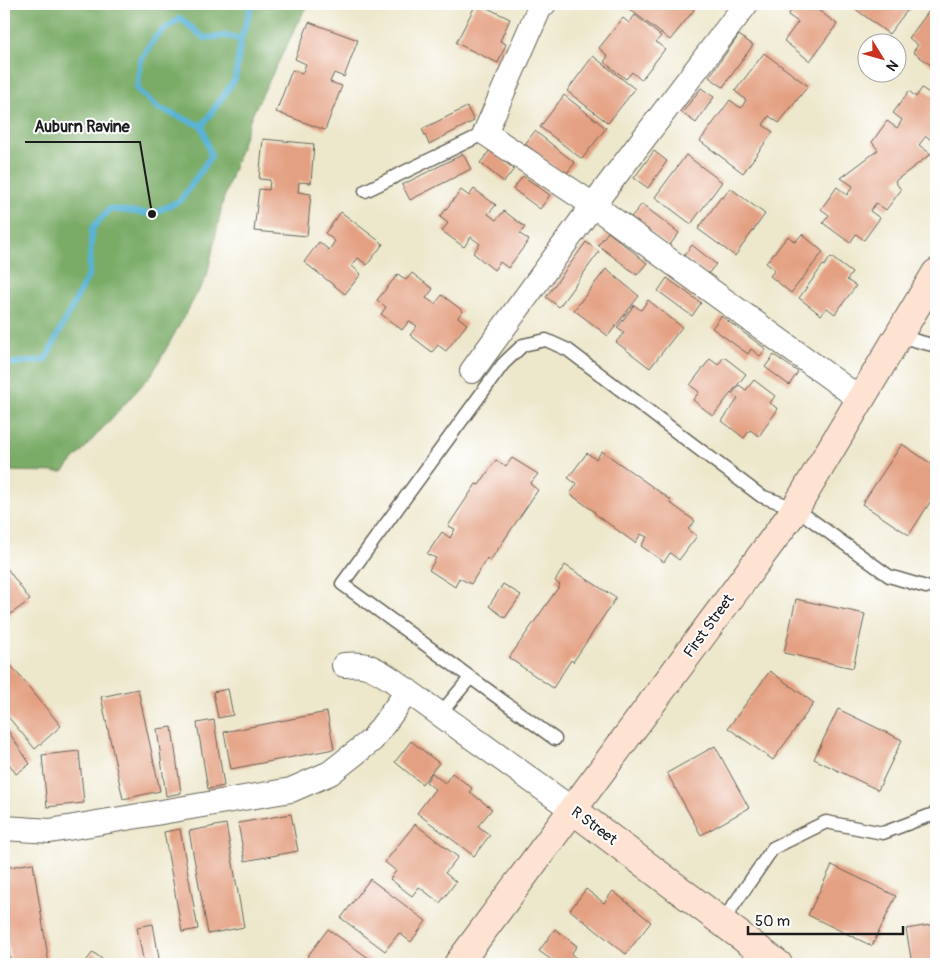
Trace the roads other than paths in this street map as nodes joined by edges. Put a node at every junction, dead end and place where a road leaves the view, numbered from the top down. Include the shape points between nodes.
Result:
1 (544, 4) edge
2 (746, 4) edge
3 (485, 133) junction
4 (365, 191) dead end
5 (593, 205) junction
6 (936, 273) edge
7 (898, 336) junction
8 (936, 346) edge
9 (472, 371) dead end
10 (860, 399) junction
11 (795, 508) junction
12 (926, 587) dead end
13 (344, 665) dead end
14 (470, 678) junction
15 (408, 691) junction
16 (440, 714) junction
17 (555, 739) dead end
18 (573, 810) junction
19 (936, 813) edge
20 (4, 828) edge
21 (722, 922) junction
22 (458, 964) edge
23 (778, 964) edge

1 - 3 street
2 - 5 street
3 - 4 lane
3 - 5 street
5 - 9 street
5 - 10 street
6 - 7 street, First Street
7 - 8 lane
7 - 10 street, First Street
10 - 11 street, First Street
11 - 12 lane via 889,576
11 - 14 lane via 761,496 568,350 546,340 523,345 504,364 342,584
11 - 18 street, First Street
13 - 15 street, R Street via 359,664 373,668
14 - 16 lane
14 - 17 lane
15 - 16 street, R Street
15 - 20 street via 372,740 330,774 291,790 50,830
16 - 18 street, R Street
18 - 21 street, R Street
18 - 22 street, First Street
19 - 21 lane via 883,833 826,822 773,848
21 - 23 street, R Street

